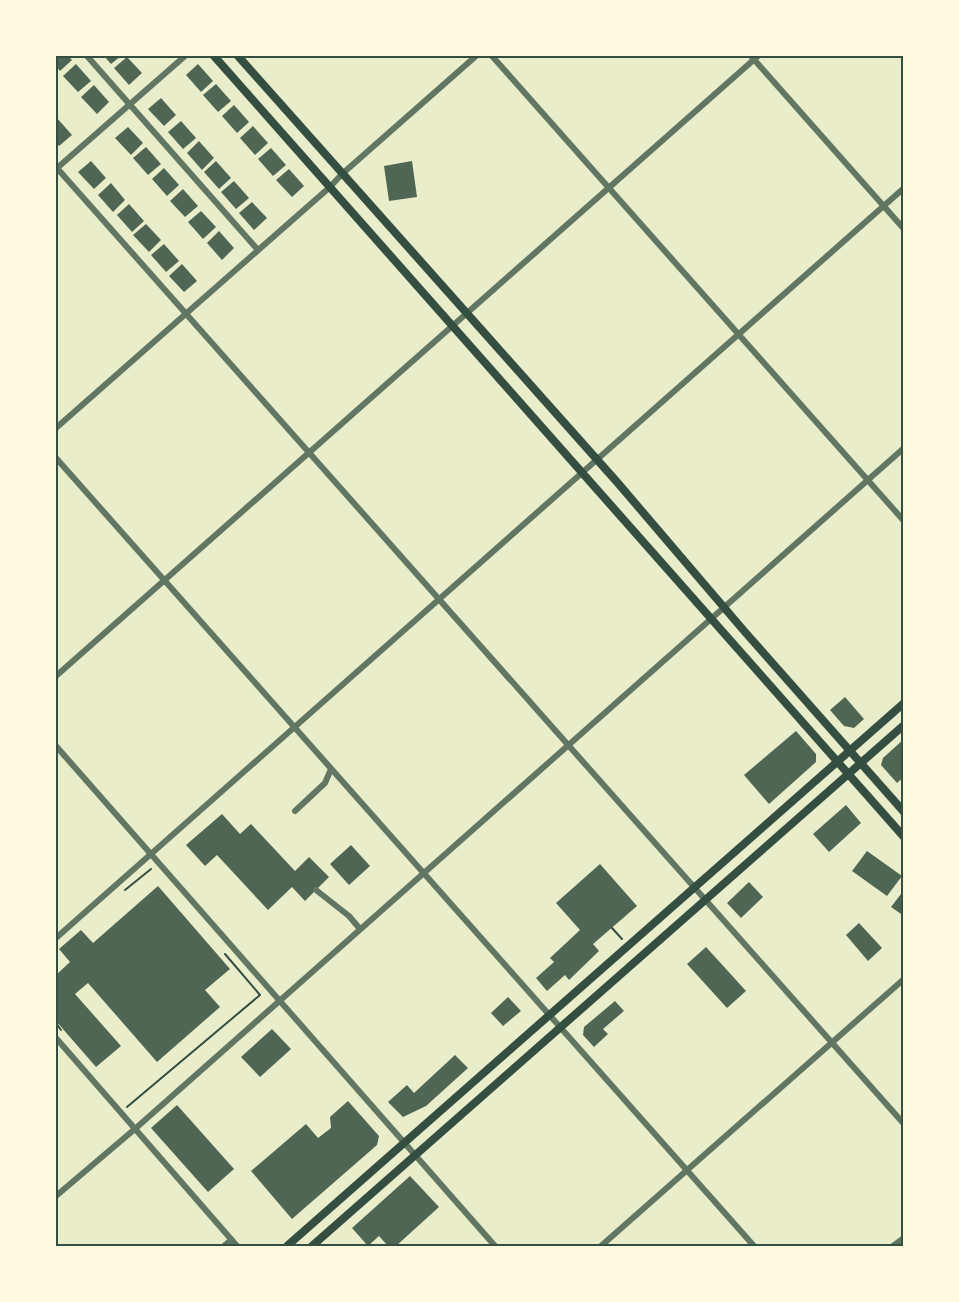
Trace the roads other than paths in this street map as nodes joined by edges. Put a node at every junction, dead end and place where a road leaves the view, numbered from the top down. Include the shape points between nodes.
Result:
1 (87, 56) edge
2 (185, 56) edge
3 (214, 56) edge
4 (238, 56) edge
5 (476, 56) edge
6 (492, 56) edge
7 (754, 57) edge
8 (130, 104) junction
9 (56, 168) edge
10 (342, 174) junction
11 (330, 187) junction
12 (609, 188) junction
13 (903, 188) edge
14 (883, 206) junction
15 (903, 230) edge
16 (258, 250) junction
17 (186, 314) junction
18 (466, 314) junction
19 (453, 326) junction
20 (738, 334) junction
21 (56, 428) edge
22 (903, 448) edge
23 (309, 452) junction
24 (56, 458) edge
25 (596, 459) junction
26 (581, 472) junction
27 (867, 479) junction
28 (903, 521) edge
29 (164, 580) junction
30 (439, 598) junction
31 (723, 607) junction
32 (711, 619) junction
33 (56, 676) edge
34 (903, 703) edge
35 (903, 725) edge
36 (294, 727) junction
37 (568, 745) junction
38 (56, 746) edge
39 (849, 751) junction
40 (837, 762) junction
41 (860, 763) junction
42 (331, 769) junction
43 (848, 774) junction
44 (295, 811) dead end
45 (903, 812) edge
46 (903, 837) edge
47 (151, 853) junction
48 (424, 873) junction
49 (693, 889) junction
50 (316, 890) dead end
51 (704, 901) junction
52 (360, 929) junction
53 (56, 938) edge
54 (903, 979) edge
55 (278, 1001) junction
56 (549, 1015) junction
57 (560, 1028) junction
58 (56, 1038) edge
59 (831, 1043) junction
60 (903, 1124) edge
61 (136, 1128) junction
62 (404, 1144) junction
63 (415, 1156) junction
64 (687, 1170) junction
65 (56, 1196) edge
66 (903, 1238) edge
67 (231, 1240) junction
68 (224, 1246) edge
69 (237, 1246) edge
70 (287, 1246) edge
71 (312, 1246) edge
72 (495, 1246) edge
73 (601, 1246) edge
74 (754, 1246) edge
75 (894, 1246) edge

1 - 8 street
2 - 8 street
3 - 11 main road
4 - 10 main road
5 - 10 street
6 - 12 street
7 - 12 street
7 - 14 street
8 - 9 street
8 - 16 street
9 - 17 street
10 - 11 street
10 - 18 main road
11 - 16 street
11 - 19 main road
12 - 18 street
12 - 20 street
13 - 14 street
14 - 15 street
14 - 20 street
16 - 17 street
17 - 21 street
17 - 23 street
18 - 19 street
18 - 25 main road
19 - 23 street
19 - 26 main road
20 - 25 street
20 - 27 street
22 - 27 street
23 - 29 street
23 - 30 street
24 - 29 street
25 - 26 street
25 - 31 main road
26 - 30 street
26 - 32 main road
27 - 28 street
27 - 31 street
29 - 33 street
29 - 36 street
30 - 36 street
30 - 37 street
31 - 32 street
31 - 39 main road
32 - 37 street
32 - 40 main road
34 - 39 main road
35 - 41 main road
36 - 42 street
36 - 47 street
37 - 48 street
37 - 49 street
38 - 47 street
39 - 40 main road
39 - 41 main road
40 - 43 main road
40 - 49 main road
41 - 43 main road
41 - 45 main road
42 - 44 street via 326,783
42 - 48 street
43 - 46 main road
43 - 51 main road
47 - 53 street
47 - 55 street
48 - 52 street
48 - 56 street
49 - 51 street
49 - 56 main road
50 - 52 street via 349,915
51 - 57 main road
51 - 59 street
52 - 55 street
54 - 59 street
55 - 61 street
55 - 62 street
56 - 57 street
56 - 62 main road
57 - 63 main road
57 - 64 street
58 - 61 street
59 - 60 street
59 - 64 street
61 - 65 street
61 - 67 street
62 - 63 street
62 - 70 main road
63 - 71 main road
63 - 72 street
64 - 73 street
64 - 74 street
66 - 75 street
67 - 68 street
67 - 69 street

